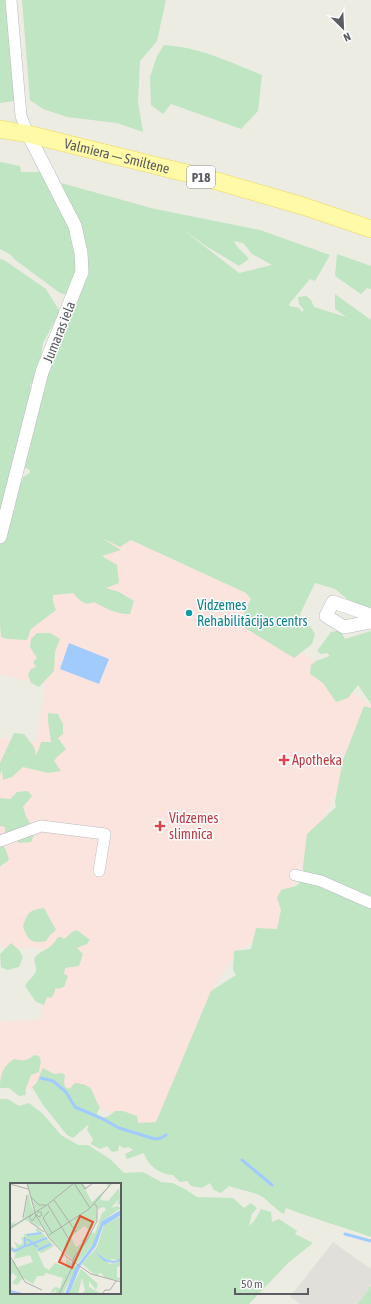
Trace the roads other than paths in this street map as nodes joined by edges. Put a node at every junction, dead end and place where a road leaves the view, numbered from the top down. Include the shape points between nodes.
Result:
1 (11, 0) edge
2 (0, 129) edge
3 (28, 134) junction
4 (371, 229) edge
5 (0, 537) edge
6 (371, 615) edge
7 (371, 622) edge
8 (0, 841) edge
9 (99, 871) dead end
10 (295, 875) dead end
11 (371, 903) edge

1 - 3 street via 21,116
2 - 3 main road, Valmiera — Smiltene / P18
3 - 4 main road, Valmiera — Smiltene / P18 via 206,178
3 - 5 street, Jumaras iela via 75,226 82,272 42,372
6 - 7 street via 333,602 326,616 344,627
8 - 9 street via 41,826 105,834
10 - 11 street via 321,881

